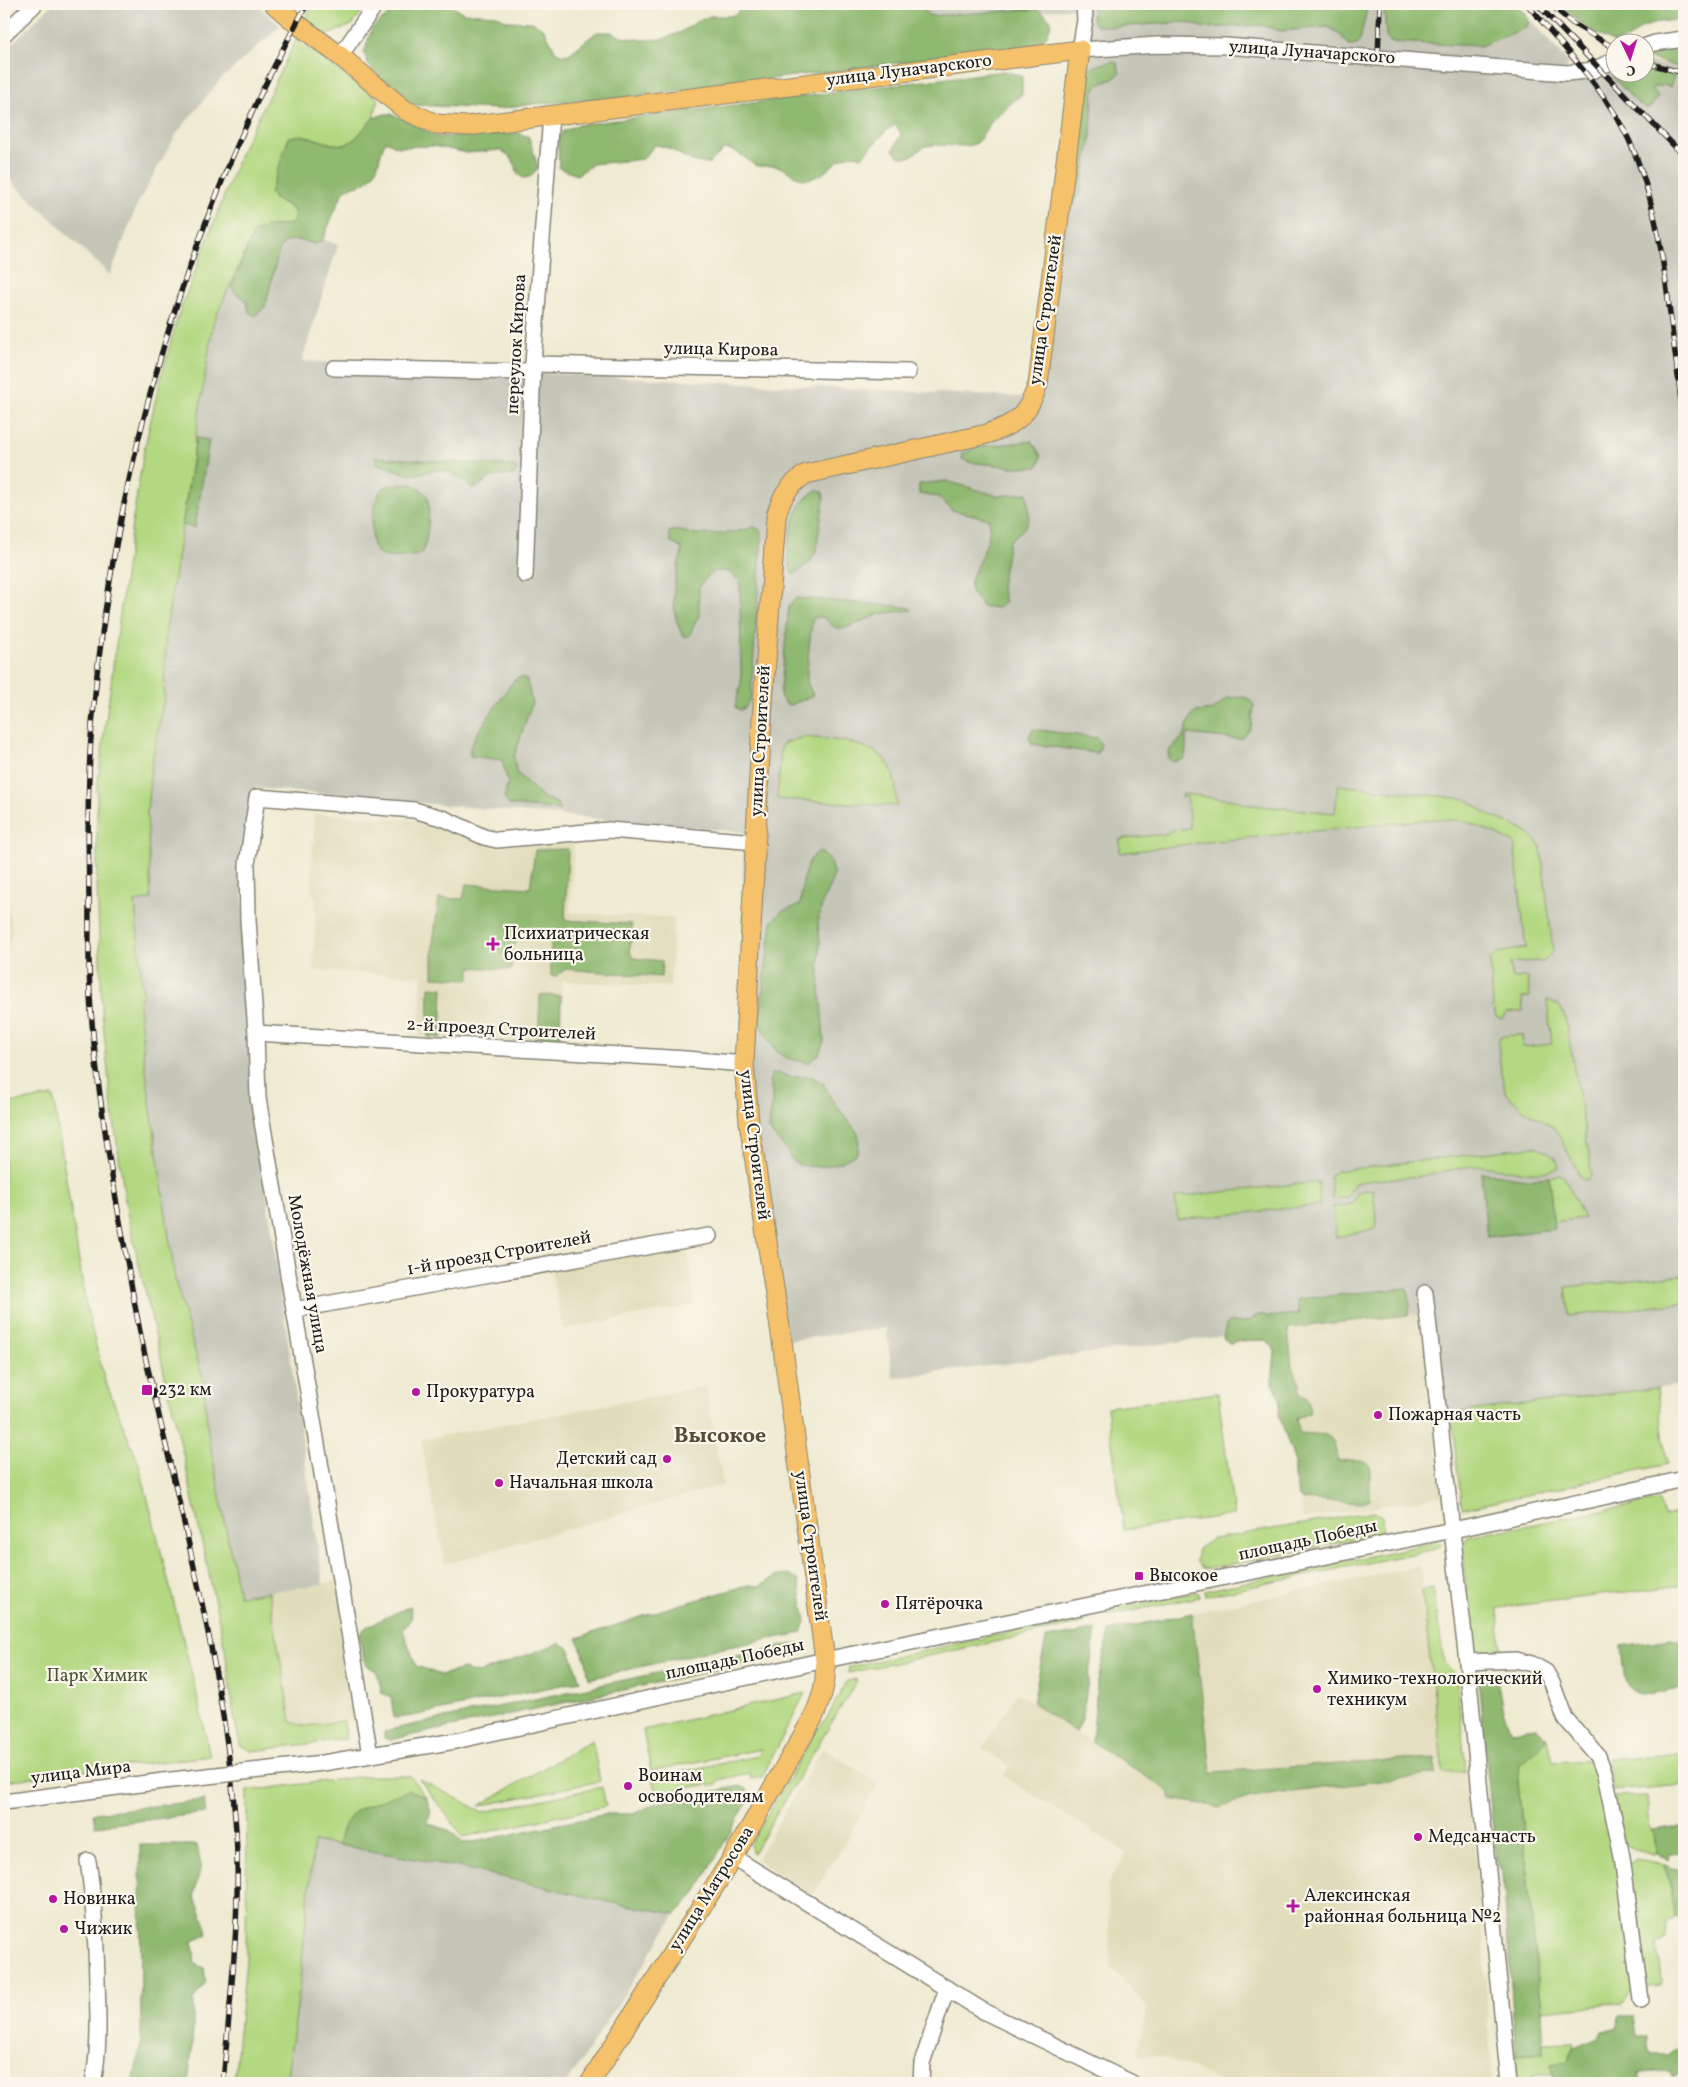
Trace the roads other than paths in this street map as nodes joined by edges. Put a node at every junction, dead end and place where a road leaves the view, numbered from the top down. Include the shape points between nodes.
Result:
1 (35, 4) edge
2 (274, 4) edge
3 (376, 4) edge
4 (1084, 4) edge
5 (4, 34) edge
6 (1684, 39) edge
7 (1656, 43) edge
8 (1080, 50) junction
9 (340, 56) junction
10 (1606, 64) edge
11 (551, 115) junction
12 (334, 368) dead end
13 (533, 368) junction
14 (908, 372) dead end
15 (525, 575) dead end
16 (756, 842) junction
17 (256, 1033) junction
18 (744, 1064) junction
19 (710, 1236) dead end
20 (1425, 1293) dead end
21 (294, 1310) junction
22 (1684, 1480) edge
23 (1453, 1530) junction
24 (825, 1660) junction
25 (1467, 1662) junction
26 (370, 1755) junction
27 (322, 1763) joint
28 (4, 1802) edge
29 (733, 1857) junction
30 (88, 1861) dead end
31 (947, 1988) junction
32 (1641, 2000) dead end
33 (93, 2083) edge
34 (590, 2083) edge
35 (922, 2083) edge
36 (1132, 2083) edge
37 (1509, 2083) edge

1 - 5 street
2 - 9 main road, улица Луначарского
3 - 9 street
4 - 8 street, улица Строителей
6 - 7 street
8 - 10 street, улица Луначарского via 1158,45 1226,46 1566,73 1594,70
8 - 11 main road, улица Луначарского
8 - 16 main road, улица Строителей via 1038,384 1027,410 1014,423 987,434 806,474 788,489 780,502 773,536
9 - 11 main road, улица Луначарского via 405,110 436,124 467,126
11 - 13 street, переулок Кирова
12 - 13 street, улица Кирова
13 - 14 street, улица Кирова
13 - 15 street, переулок Кирова
16 - 17 street, Молодёжная улица via 608,830 497,840 414,810 257,796 247,864
16 - 18 main road, улица Строителей
17 - 18 street, 2-й проезд Строителей
17 - 21 street, Молодёжная улица via 258,1098
18 - 24 main road, улица Строителей via 749,1122
19 - 21 street, 1-й проезд Строителей
20 - 23 street
21 - 26 street, Молодёжная улица
22 - 23 street, площадь Победы
23 - 24 street, площадь Победы
23 - 25 street
24 - 26 street, площадь Победы via 455,1740
24 - 29 main road, улица Матросова via 826,1682 813,1718
25 - 32 street via 1516,1660 1546,1672 1565,1718 1598,1756 1606,1775 1622,1857
25 - 37 street
26 - 27 street, площадь Победы
27 - 28 street, улица Мира, bridge
29 - 31 street
29 - 34 main road, улица Матросова
30 - 33 street via 96,1937 99,2029
31 - 35 street via 922,2063
31 - 36 street via 985,2012

